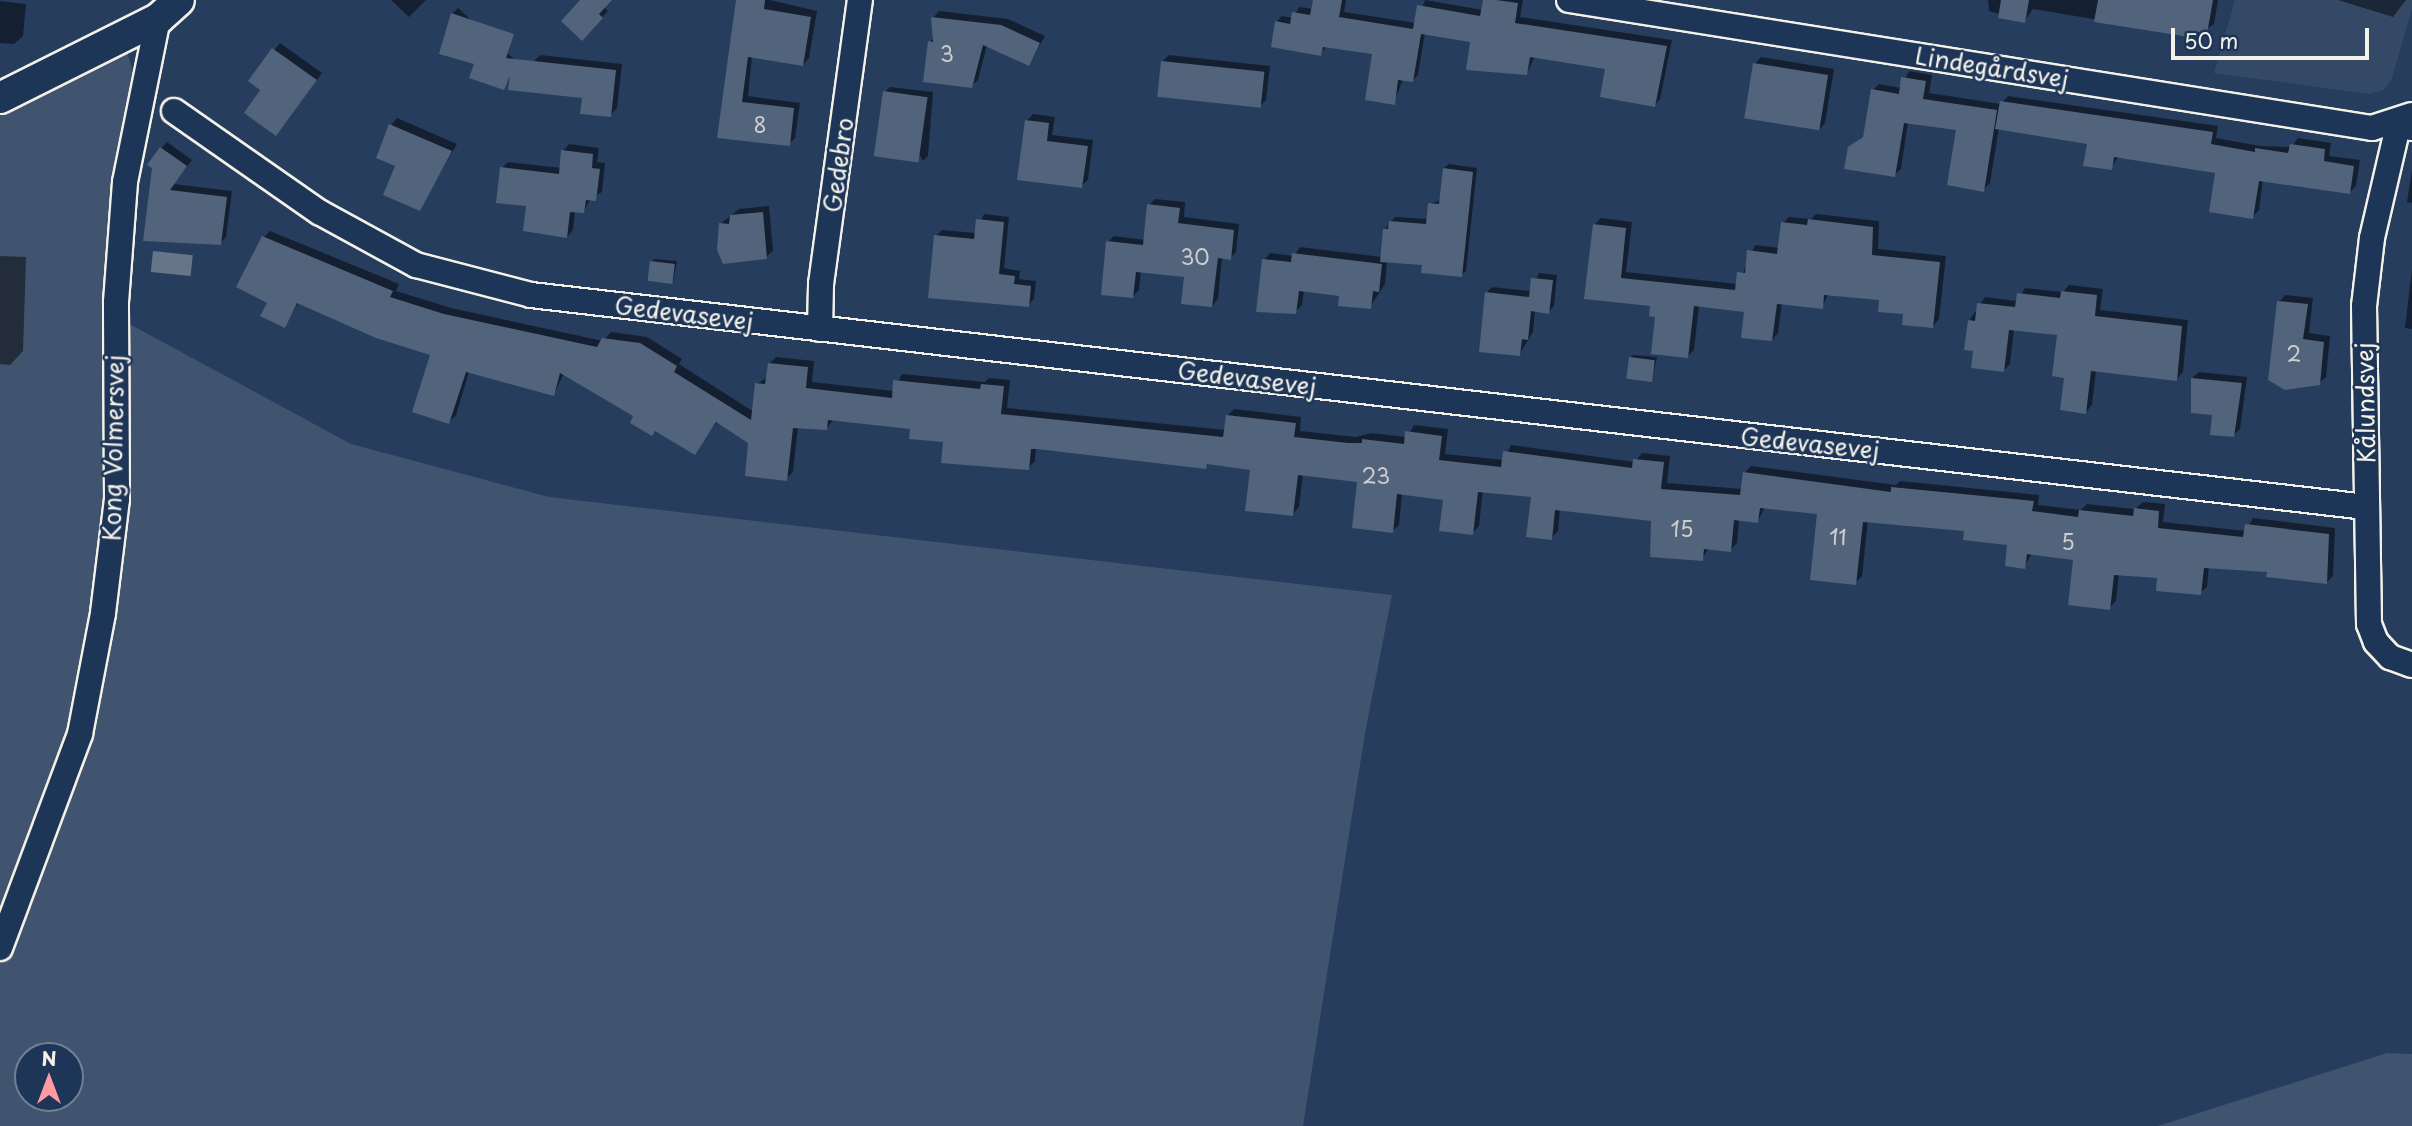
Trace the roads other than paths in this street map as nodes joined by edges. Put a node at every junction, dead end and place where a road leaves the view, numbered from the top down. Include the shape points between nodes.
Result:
1 (860, 0) edge
2 (1569, 0) edge
3 (168, 9) edge
4 (0, 98) edge
5 (174, 111) dead end
6 (2408, 121) edge
7 (820, 330) junction
8 (2367, 507) junction
9 (2412, 665) edge
10 (0, 948) edge

1 - 7 street, Gedebro via 821,284
2 - 6 street, Lindegårdsvej via 2372,128
3 - 4 street
3 - 10 street, Kong Volmersvej via 124,182 116,302 117,499 103,613 80,734
5 - 7 street, Gedevasevej via 319,212 416,265 530,295
6 - 8 street, Kålundsvej via 2372,238 2364,306
7 - 8 street, Gedevasevej
8 - 9 street, Kålundsvej via 2369,624 2376,642 2390,657

